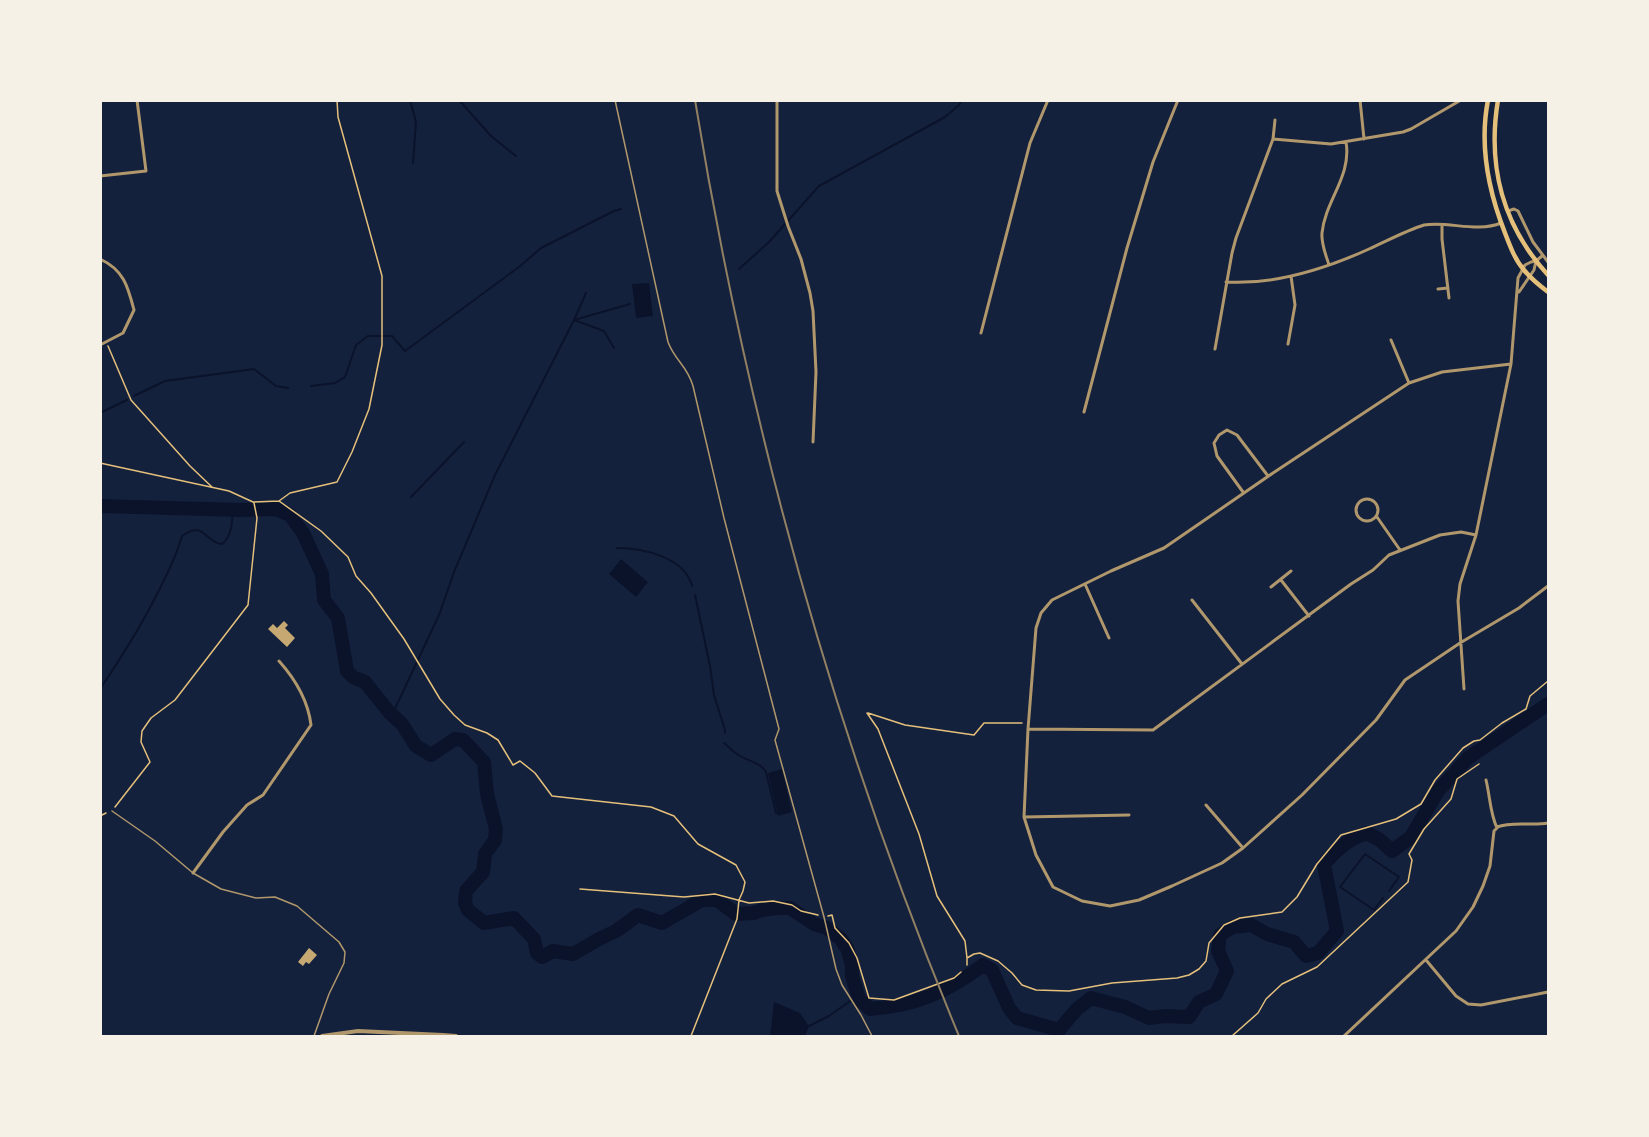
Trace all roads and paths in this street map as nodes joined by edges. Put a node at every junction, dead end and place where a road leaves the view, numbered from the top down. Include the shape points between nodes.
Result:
1 (137, 100) edge
2 (337, 100) edge
3 (615, 100) edge
4 (777, 100) edge
5 (1048, 100) edge
6 (1178, 100) edge
7 (1360, 100) edge
8 (1461, 100) edge
9 (1488, 100) edge
10 (1498, 100) edge
11 (1275, 120) dead end
12 (1273, 139) junction
13 (1364, 139) junction
14 (1346, 142) junction
15 (100, 176) edge
16 (1508, 212) junction
17 (1501, 223) junction
18 (1443, 225) junction
19 (1542, 255) junction
20 (100, 259) edge
21 (1536, 261) junction
22 (1548, 262) edge
23 (1329, 265) junction
24 (1523, 269) junction
25 (1548, 275) edge
26 (1292, 276) junction
27 (1529, 276) junction
28 (1226, 282) junction
29 (1448, 288) junction
30 (1438, 289) dead end
31 (1548, 292) edge
32 (1449, 298) dead end
33 (1517, 300) junction
34 (981, 333) dead end
35 (1391, 340) dead end
36 (106, 342) junction
37 (1288, 344) dead end
38 (100, 345) edge
39 (1215, 350) dead end
40 (1511, 364) junction
41 (1409, 383) junction
42 (1084, 412) dead end
43 (813, 442) dead end
44 (100, 463) edge
45 (1268, 476) junction
46 (214, 488) junction
47 (1244, 493) junction
48 (279, 501) junction
49 (253, 502) junction
50 (1377, 517) junction
51 (1476, 535) junction
52 (1400, 551) junction
53 (1291, 571) dead end
54 (1281, 580) junction
55 (1085, 584) junction
56 (1548, 586) edge
57 (1271, 587) dead end
58 (1192, 600) dead end
59 (1309, 616) junction
60 (1109, 638) dead end
61 (1460, 643) junction
62 (279, 661) dead end
63 (1242, 664) junction
64 (1548, 681) edge
65 (1464, 688) dead end
66 (1029, 723) junction
67 (1028, 729) junction
68 (1479, 764) dead end
69 (1486, 780) dead end
70 (1206, 806) dead end
71 (112, 811) junction
72 (1129, 815) dead end
73 (100, 816) edge
74 (1024, 817) junction
75 (1548, 823) edge
76 (1497, 828) junction
77 (1243, 848) junction
78 (193, 873) junction
79 (580, 889) dead end
80 (739, 900) junction
81 (967, 958) junction
82 (1426, 960) junction
83 (967, 964) dead end
84 (961, 972) dead end
85 (1548, 992) edge
86 (886, 1000) dead end
87 (314, 1036) edge
88 (322, 1036) edge
89 (456, 1036) edge
90 (691, 1036) edge
91 (872, 1036) edge
92 (1232, 1036) edge
93 (1344, 1036) edge

1 - 15 street via 146,171
2 - 48 path via 338,117 382,276 382,345 369,409 337,482 290,493
3 - 91 lane via 668,342 690,374 779,729 775,740 836,969
4 - 43 street via 776,183 813,311
5 - 34 street via 1030,143
6 - 42 street via 1153,162 1133,228
7 - 13 street
8 - 13 street via 1407,131
9 - 17 main road via 1485,156
10 - 16 main road via 1494,147
11 - 12 street
12 - 14 street
12 - 28 street via 1236,238
13 - 14 street
14 - 23 street via 1347,161 1322,232
16 - 19 street via 1518,211
16 - 21 main road
17 - 18 street via 1489,227
17 - 24 main road
18 - 23 street via 1419,227
18 - 29 street
19 - 21 street
19 - 22 street
20 - 36 street via 112,265 128,284 134,310 123,333
21 - 24 street
21 - 25 main road
21 - 27 street
23 - 26 street
24 - 27 main road
24 - 33 street
26 - 28 street
26 - 37 street via 1295,305
27 - 31 main road
27 - 33 street
28 - 39 street
29 - 30 street
29 - 32 street
33 - 40 street
35 - 41 street
36 - 38 street
36 - 46 path via 131,400
40 - 41 street via 1442,372
40 - 51 street
41 - 45 street
44 - 46 path
45 - 47 street
45 - 47 street via 1237,435 1227,430 1219,435 1214,443 1217,456
46 - 49 path
47 - 55 street via 1164,548
48 - 49 path
48 - 80 path via 321,531 348,557 356,576 404,639 440,699 465,725 498,740 513,765 520,761 535,772 552,796 651,807 674,816 698,844 736,865 745,882
49 - 71 path via 257,518 248,605 175,700 150,718 141,742 150,762
50 - 50 street via 1376,502 1364,499 1358,504 1360,520 1368,522
50 - 52 street
51 - 52 street via 1440,535
51 - 61 street via 1459,593
52 - 59 street via 1389,555
53 - 54 street
54 - 57 street
54 - 59 street
55 - 60 street
55 - 66 street via 1052,600 1041,614 1036,628
56 - 61 street
58 - 63 street
59 - 63 street
61 - 65 street
61 - 77 street via 1406,680 1376,720
62 - 78 street via 304,695 311,725 262,795 247,805 223,832
63 - 67 street via 1153,730
64 - 81 path via 1530,696 1526,709 1463,748 1435,780 1421,804 1396,819 1341,835 1282,912 1240,918 1224,925 1209,944 1206,961 1189,975 1069,991 1036,990 1022,985 998,961 980,953
66 - 67 street
66 - 81 path via 984,723 974,735 905,725 867,712 878,729 919,834 937,896 964,941
67 - 74 street
68 - 92 path via 1457,779 1451,799 1424,829 1409,854 1412,860 1408,882 1317,967 1282,984
69 - 76 street
70 - 77 street
71 - 73 path
71 - 78 lane
72 - 74 street
74 - 77 street via 1036,855 1053,887 1082,901 1110,906 1139,900 1172,886 1222,863
75 - 76 street
76 - 82 street via 1490,866 1473,908
78 - 87 lane via 220,889 256,898 275,897 297,906 339,942 345,952 344,963
79 - 80 path via 684,897 715,894
80 - 90 path via 737,919
81 - 83 path
82 - 85 street via 1456,996 1468,1004
82 - 93 street
84 - 86 path via 954,978
88 - 89 street via 358,1032

